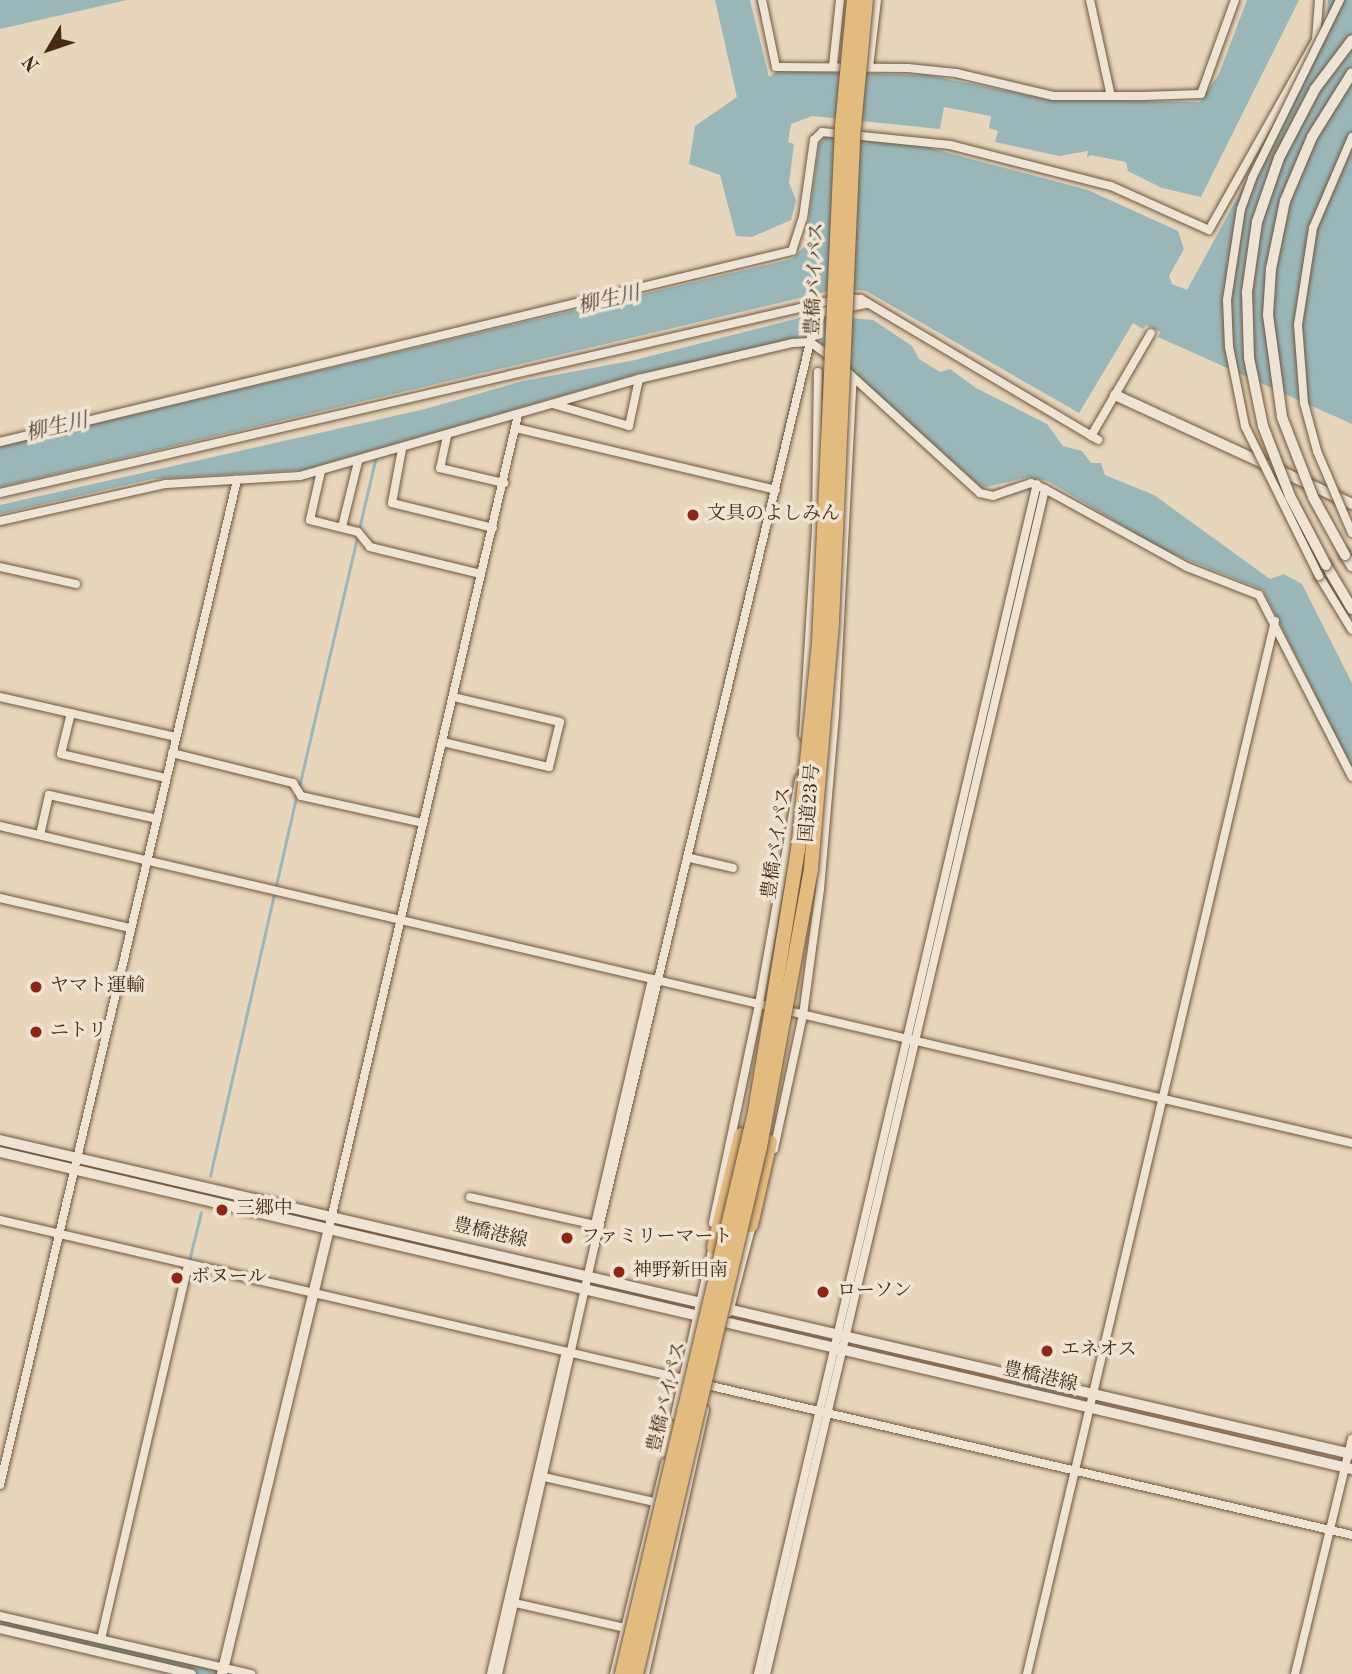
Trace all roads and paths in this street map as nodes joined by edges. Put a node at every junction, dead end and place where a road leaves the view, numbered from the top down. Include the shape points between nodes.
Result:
1 (762, 0) edge
2 (841, 0) edge
3 (853, 0) edge
4 (866, 0) edge
5 (877, 0) edge
6 (1091, 0) edge
7 (1235, 0) edge
8 (1320, 0) edge
9 (1340, 0) edge
10 (1352, 40) edge
11 (833, 66) junction
12 (869, 67) junction
13 (1352, 74) edge
14 (1111, 96) junction
15 (1352, 137) edge
16 (867, 304) junction
17 (1151, 332) dead end
18 (807, 342) junction
19 (805, 370) junction
20 (818, 372) junction
21 (853, 377) junction
22 (639, 379) junction
23 (1115, 395) junction
24 (556, 405) junction
25 (519, 415) junction
26 (516, 428) junction
27 (447, 436) junction
28 (0, 442) edge
29 (402, 449) junction
30 (358, 461) junction
31 (320, 471) junction
32 (237, 480) junction
33 (504, 483) junction
34 (1041, 486) junction
35 (776, 490) junction
36 (0, 493) edge
37 (1352, 504) edge
38 (0, 521) edge
39 (342, 527) junction
40 (493, 527) junction
41 (1352, 533) edge
42 (1352, 566) edge
43 (0, 567) edge
44 (481, 574) junction
45 (813, 580) junction
46 (841, 580) junction
47 (76, 584) dead end
48 (1352, 610) edge
49 (1275, 621) junction
50 (1352, 630) edge
51 (0, 697) edge
52 (453, 698) junction
53 (71, 713) junction
54 (176, 737) junction
55 (443, 742) junction
56 (172, 753) junction
57 (1352, 777) edge
58 (166, 778) junction
59 (797, 791) junction
60 (827, 793) junction
61 (157, 819) junction
62 (423, 823) junction
63 (0, 826) edge
64 (40, 835) junction
65 (690, 858) junction
66 (146, 860) junction
67 (733, 868) dead end
68 (811, 868) junction
69 (791, 894) junction
70 (0, 898) edge
71 (401, 920) junction
72 (131, 928) junction
73 (656, 980) junction
74 (759, 1004) junction
75 (803, 1015) junction
76 (910, 1041) junction
77 (1163, 1097) junction
78 (0, 1140) edge
79 (1352, 1143) edge
80 (0, 1152) edge
81 (78, 1156) junction
82 (74, 1171) junction
83 (470, 1197) dead end
84 (331, 1215) junction
85 (0, 1220) edge
86 (751, 1225) junction
87 (598, 1226) junction
88 (328, 1232) junction
89 (59, 1234) junction
90 (714, 1247) junction
91 (188, 1264) junction
92 (588, 1275) junction
93 (584, 1291) junction
94 (313, 1293) junction
95 (701, 1301) junction
96 (730, 1308) junction
97 (698, 1315) junction
98 (726, 1321) junction
99 (841, 1334) junction
100 (838, 1349) junction
101 (570, 1353) junction
102 (684, 1379) junction
103 (711, 1386) junction
104 (1094, 1393) junction
105 (1090, 1408) junction
106 (823, 1412) junction
107 (1352, 1439) edge
108 (671, 1442) junction
109 (696, 1448) junction
110 (1350, 1453) edge
111 (1349, 1468) edge
112 (1076, 1471) junction
113 (541, 1479) junction
114 (0, 1485) edge
115 (654, 1502) junction
116 (1330, 1530) junction
117 (1352, 1535) edge
118 (512, 1604) junction
119 (0, 1616) edge
120 (625, 1628) junction
121 (0, 1629) edge
122 (96, 1644) junction
123 (501, 1646) junction
124 (768, 1648) junction
125 (223, 1671) edge
126 (191, 1674) edge
127 (251, 1674) edge
128 (491, 1674) edge
129 (498, 1674) edge
130 (614, 1674) edge
131 (622, 1674) edge
132 (636, 1674) edge
133 (645, 1674) edge
134 (758, 1674) edge
135 (765, 1674) edge
136 (1027, 1674) edge
137 (1295, 1674) edge

1 - 11 street via 776,67
2 - 11 street
3 - 69 highway, 豊橋バイパス, bridge via 842,127 819,644
4 - 68 highway, 豊橋バイパス, bridge via 854,126 832,622
5 - 12 street
6 - 14 street
7 - 14 street via 1201,94
8 - 28 street via 1316,40 1209,230 1111,186 917,139 822,132 814,140 804,211 792,251
9 - 50 street, bridge via 1252,178 1239,222 1227,300 1229,347 1245,426 1319,576
10 - 48 street, bridge via 1315,89 1279,158 1257,222 1247,292 1249,358 1263,426 1290,496
11 - 12 street
12 - 14 street via 956,73 1053,96
13 - 42 street, bridge via 1312,137 1285,201 1271,269 1268,315 1282,417 1313,497
15 - 41 street, bridge via 1313,228 1298,325 1304,403 1317,451
16 - 18 street via 818,316
16 - 23 street via 1095,438
16 - 36 street via 843,298 781,310
17 - 23 street
18 - 19 street
18 - 21 street
18 - 22 street
19 - 20 street
19 - 35 street
20 - 21 street
20 - 45 street
21 - 34 street via 980,493 993,496 1024,484
21 - 46 street, 国道23号
22 - 24 street
22 - 24 street via 629,426
23 - 37 street
24 - 25 street
25 - 26 street
25 - 27 street
26 - 33 street
26 - 35 street
27 - 29 street
27 - 33 street via 440,468
29 - 30 street
29 - 40 street via 392,503
30 - 31 street
30 - 39 street
31 - 32 street
31 - 39 street via 310,520
32 - 38 street via 166,484
32 - 54 street
33 - 40 street
34 - 49 street via 1187,567 1259,595
34 - 76 street
35 - 65 street
39 - 44 street via 358,533 370,547
40 - 44 street
43 - 47 street
44 - 52 street
45 - 46 street
45 - 59 street
46 - 60 street, 国道23号
49 - 57 street
49 - 77 street
51 - 53 street
52 - 55 street
52 - 55 street via 560,722 549,767
53 - 54 street
53 - 58 street via 61,754
54 - 56 street
55 - 62 street
56 - 58 street
56 - 62 street via 293,783 301,796
58 - 61 street
59 - 60 street
59 - 74 street
60 - 75 street, 国道23号
61 - 64 street via 49,795
61 - 66 street
62 - 71 street
63 - 64 street
64 - 66 street
65 - 67 street
65 - 73 street
66 - 71 street
66 - 72 street
68 - 86 highway, bridge via 802,978
68 - 132 highway, 豊橋バイパス, bridge via 760,1147
69 - 90 highway, bridge
69 - 131 highway, 豊橋バイパス, bridge via 755,1112
70 - 72 street
71 - 73 street
71 - 84 street
72 - 81 street
73 - 74 street
73 - 87 street
74 - 75 street
74 - 90 street via 715,1213
75 - 76 street
75 - 86 street, 国道23号 via 762,1205
76 - 77 street
76 - 99 street
77 - 79 street
77 - 104 street
78 - 81 street, 豊橋港線
80 - 82 street, 豊橋港線
81 - 82 street
81 - 84 street, 豊橋港線
82 - 88 street, 豊橋港線
82 - 89 street
83 - 87 street
84 - 88 street
84 - 92 street, 豊橋港線
85 - 89 street
86 - 96 street
87 - 92 street
88 - 93 street, 豊橋港線
88 - 94 street
89 - 91 street
89 - 114 street
90 - 95 street
91 - 94 street
91 - 122 street
92 - 93 street
92 - 95 street, 豊橋港線
93 - 97 street, 豊橋港線
93 - 101 street
94 - 101 street
94 - 125 street
95 - 96 street, 豊橋港線
95 - 97 street
96 - 98 street
96 - 99 street, 豊橋港線
97 - 98 street, 豊橋港線
97 - 102 street
98 - 100 street, 豊橋港線
98 - 103 street
99 - 100 street
99 - 104 street, 豊橋港線
100 - 105 street, 豊橋港線
100 - 106 street
101 - 102 street
101 - 113 street
102 - 108 street
103 - 106 street
103 - 109 street
104 - 105 street
104 - 110 street, 豊橋港線
105 - 111 street, 豊橋港線
105 - 112 street
106 - 112 street
106 - 124 street
107 - 110 street
108 - 109 street
108 - 115 street
109 - 133 street
110 - 111 street
111 - 116 street
112 - 116 street
112 - 136 street
113 - 115 street
113 - 118 street
115 - 120 street
116 - 117 street
116 - 137 street
118 - 120 street
118 - 123 street
119 - 122 street
120 - 130 street
121 - 122 street
122 - 125 street
122 - 126 street
123 - 128 street
123 - 129 street
124 - 134 street
124 - 135 street
125 - 127 street

